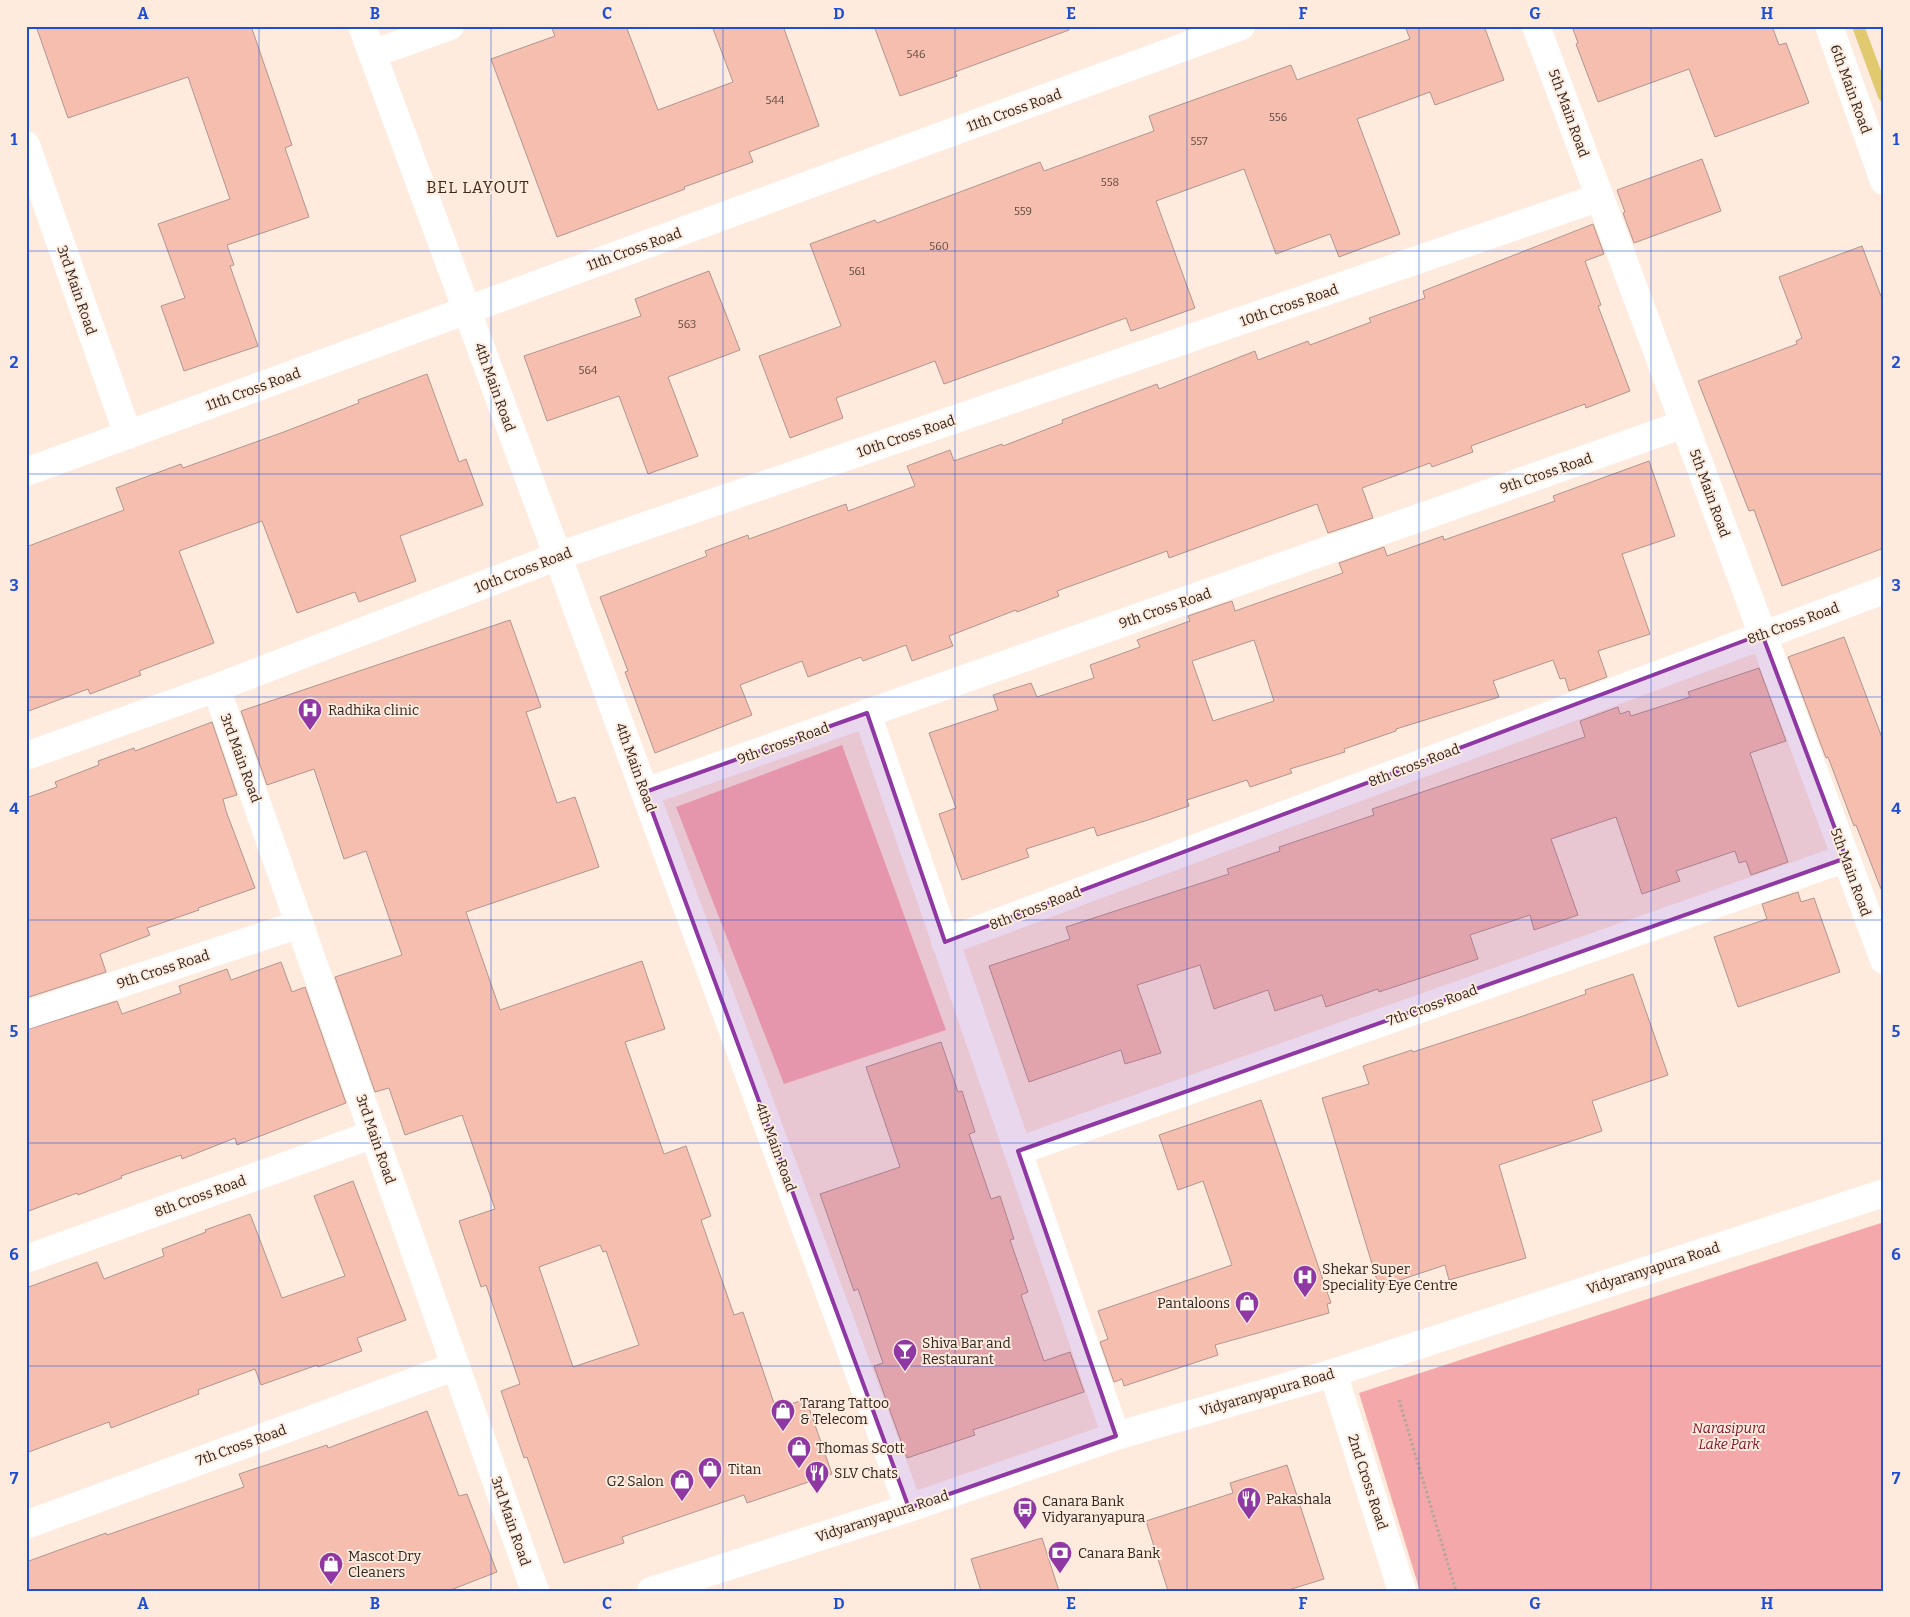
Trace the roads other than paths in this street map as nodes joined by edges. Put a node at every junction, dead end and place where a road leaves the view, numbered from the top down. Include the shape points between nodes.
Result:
1 (362, 26) edge
2 (450, 26) edge
3 (1241, 26) edge
4 (1536, 26) edge
5 (1829, 26) edge
6 (372, 54) junction
7 (26, 145) edge
8 (1884, 180) edge
9 (1600, 197) junction
10 (467, 311) junction
11 (1684, 424) junction
12 (128, 435) junction
13 (26, 472) edge
14 (558, 556) junction
15 (1884, 590) edge
16 (1762, 634) junction
17 (216, 688) junction
18 (867, 713) junction
19 (26, 756) edge
20 (645, 792) junction
21 (1846, 858) junction
22 (300, 924) junction
23 (945, 942) junction
24 (1884, 960) edge
25 (26, 1015) edge
26 (374, 1134) junction
27 (1018, 1151) junction
28 (1884, 1193) edge
29 (26, 1259) edge
30 (456, 1366) junction
31 (1333, 1373) junction
32 (1116, 1436) junction
33 (909, 1508) junction
34 (26, 1525) edge
35 (535, 1591) edge
36 (651, 1591) edge
37 (1402, 1591) edge

1 - 6 street, 4th Main Road
2 - 6 street
3 - 10 street, 11th Cross Road
4 - 9 street, 5th Main Road
5 - 8 street, 6th Main Road
6 - 10 street, 4th Main Road
7 - 12 street, 3rd Main Road
9 - 11 street, 5th Main Road
9 - 14 street, 10th Cross Road
10 - 12 street, 11th Cross Road
10 - 14 street, 4th Main Road
11 - 16 street, 5th Main Road
11 - 18 street, 9th Cross Road
12 - 13 street, 11th Cross Road
14 - 17 street, 10th Cross Road
14 - 20 street, 4th Main Road
15 - 16 street, 8th Cross Road
16 - 21 street, 5th Main Road
16 - 23 street, 8th Cross Road
17 - 19 street, 10th Cross Road
17 - 22 street, 3rd Main Road
18 - 20 street, 9th Cross Road
18 - 23 street
20 - 33 street, 4th Main Road
21 - 24 street, 5th Main Road
21 - 27 street, 7th Cross Road
22 - 25 street, 9th Cross Road
22 - 26 street, 3rd Main Road
23 - 27 street
26 - 29 street, 8th Cross Road
26 - 30 street, 3rd Main Road
27 - 32 street
28 - 31 street, Vidyaranyapura Road
30 - 34 street, 7th Cross Road
30 - 35 street, 3rd Main Road
31 - 32 street, Vidyaranyapura Road
31 - 37 street, 2nd Cross Road
32 - 33 street, Vidyaranyapura Road
33 - 36 street, Vidyaranyapura Road

